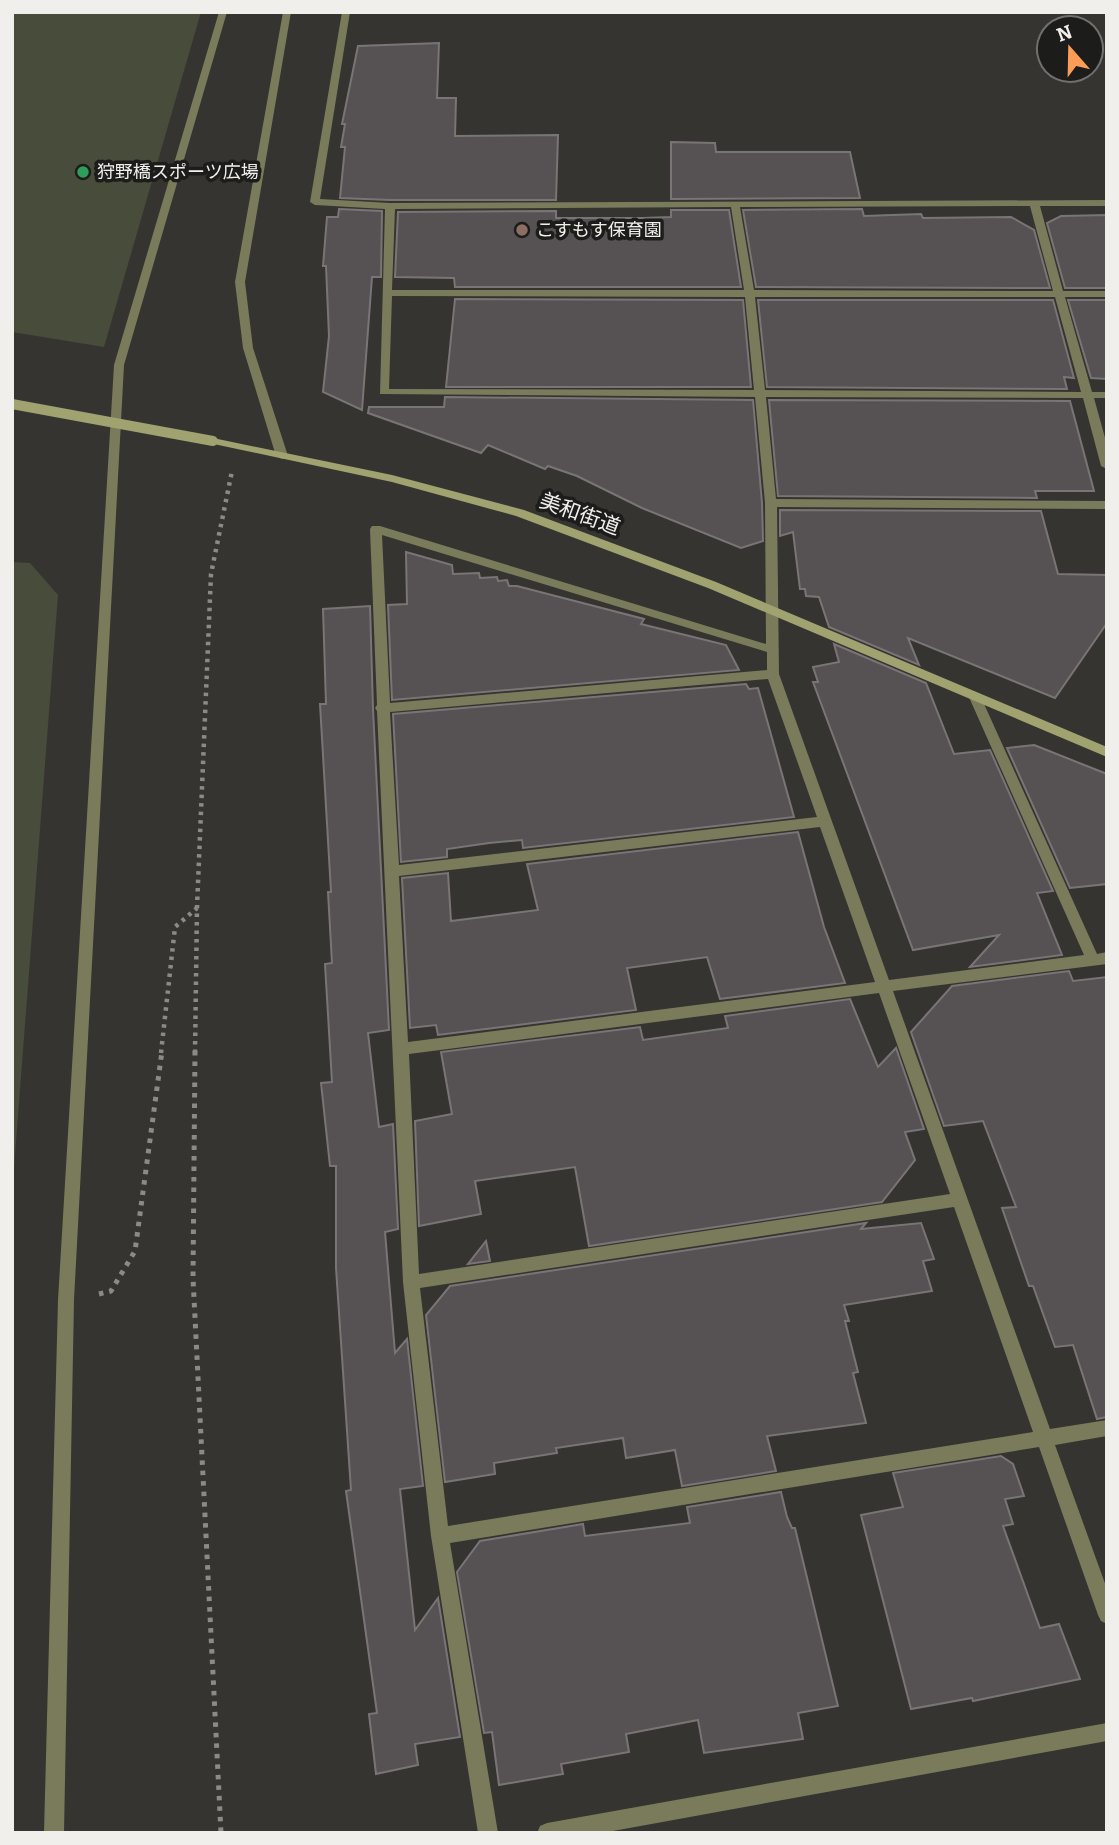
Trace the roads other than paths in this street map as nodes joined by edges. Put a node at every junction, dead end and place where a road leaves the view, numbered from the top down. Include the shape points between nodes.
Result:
1 (223, 12) edge
2 (287, 12) edge
3 (346, 12) edge
4 (1034, 203) junction
5 (1107, 203) edge
6 (735, 205) junction
7 (390, 206) junction
8 (388, 293) junction
9 (1059, 294) junction
10 (1107, 295) edge
11 (750, 296) junction
12 (761, 394) junction
13 (1087, 395) junction
14 (1107, 395) edge
15 (12, 404) edge
16 (282, 456) junction
17 (1107, 466) edge
18 (771, 503) junction
19 (1107, 505) edge
20 (774, 612) junction
21 (773, 650) junction
22 (773, 674) junction
23 (974, 695) junction
24 (381, 708) junction
25 (1107, 752) edge
26 (827, 821) junction
27 (394, 871) junction
28 (1100, 959) edge
29 (883, 988) junction
30 (401, 1049) junction
31 (958, 1200) junction
32 (411, 1282) junction
33 (1107, 1428) edge
34 (1043, 1438) junction
35 (440, 1536) junction
36 (1107, 1615) edge
37 (1107, 1732) edge
38 (54, 1833) edge
39 (488, 1833) edge
40 (547, 1833) edge

1 - 38 street via 119,365 66,1300
2 - 16 street via 240,282 248,348
3 - 7 street via 315,202
4 - 5 street
4 - 6 street
4 - 9 street
6 - 7 street
6 - 11 street
7 - 8 street
8 - 11 street
8 - 12 street via 384,392
9 - 10 street
9 - 11 street
9 - 13 street
11 - 12 street
12 - 13 street
12 - 18 street
13 - 14 street
13 - 17 street
15 - 16 main road, 美和街道, bridge
16 - 20 main road, 美和街道 via 392,478 520,513
18 - 19 street
18 - 20 street
20 - 21 street
20 - 23 main road, 美和街道
21 - 22 street
21 - 24 street via 376,529
22 - 24 street
22 - 26 street
23 - 25 main road, 美和街道
23 - 28 street
24 - 27 street
26 - 27 street
26 - 29 street
27 - 30 street
28 - 29 street
29 - 30 street
29 - 31 street
30 - 32 street
31 - 32 street
31 - 34 street
32 - 35 street
33 - 34 street
34 - 35 street
34 - 36 street
35 - 39 street
37 - 40 street

